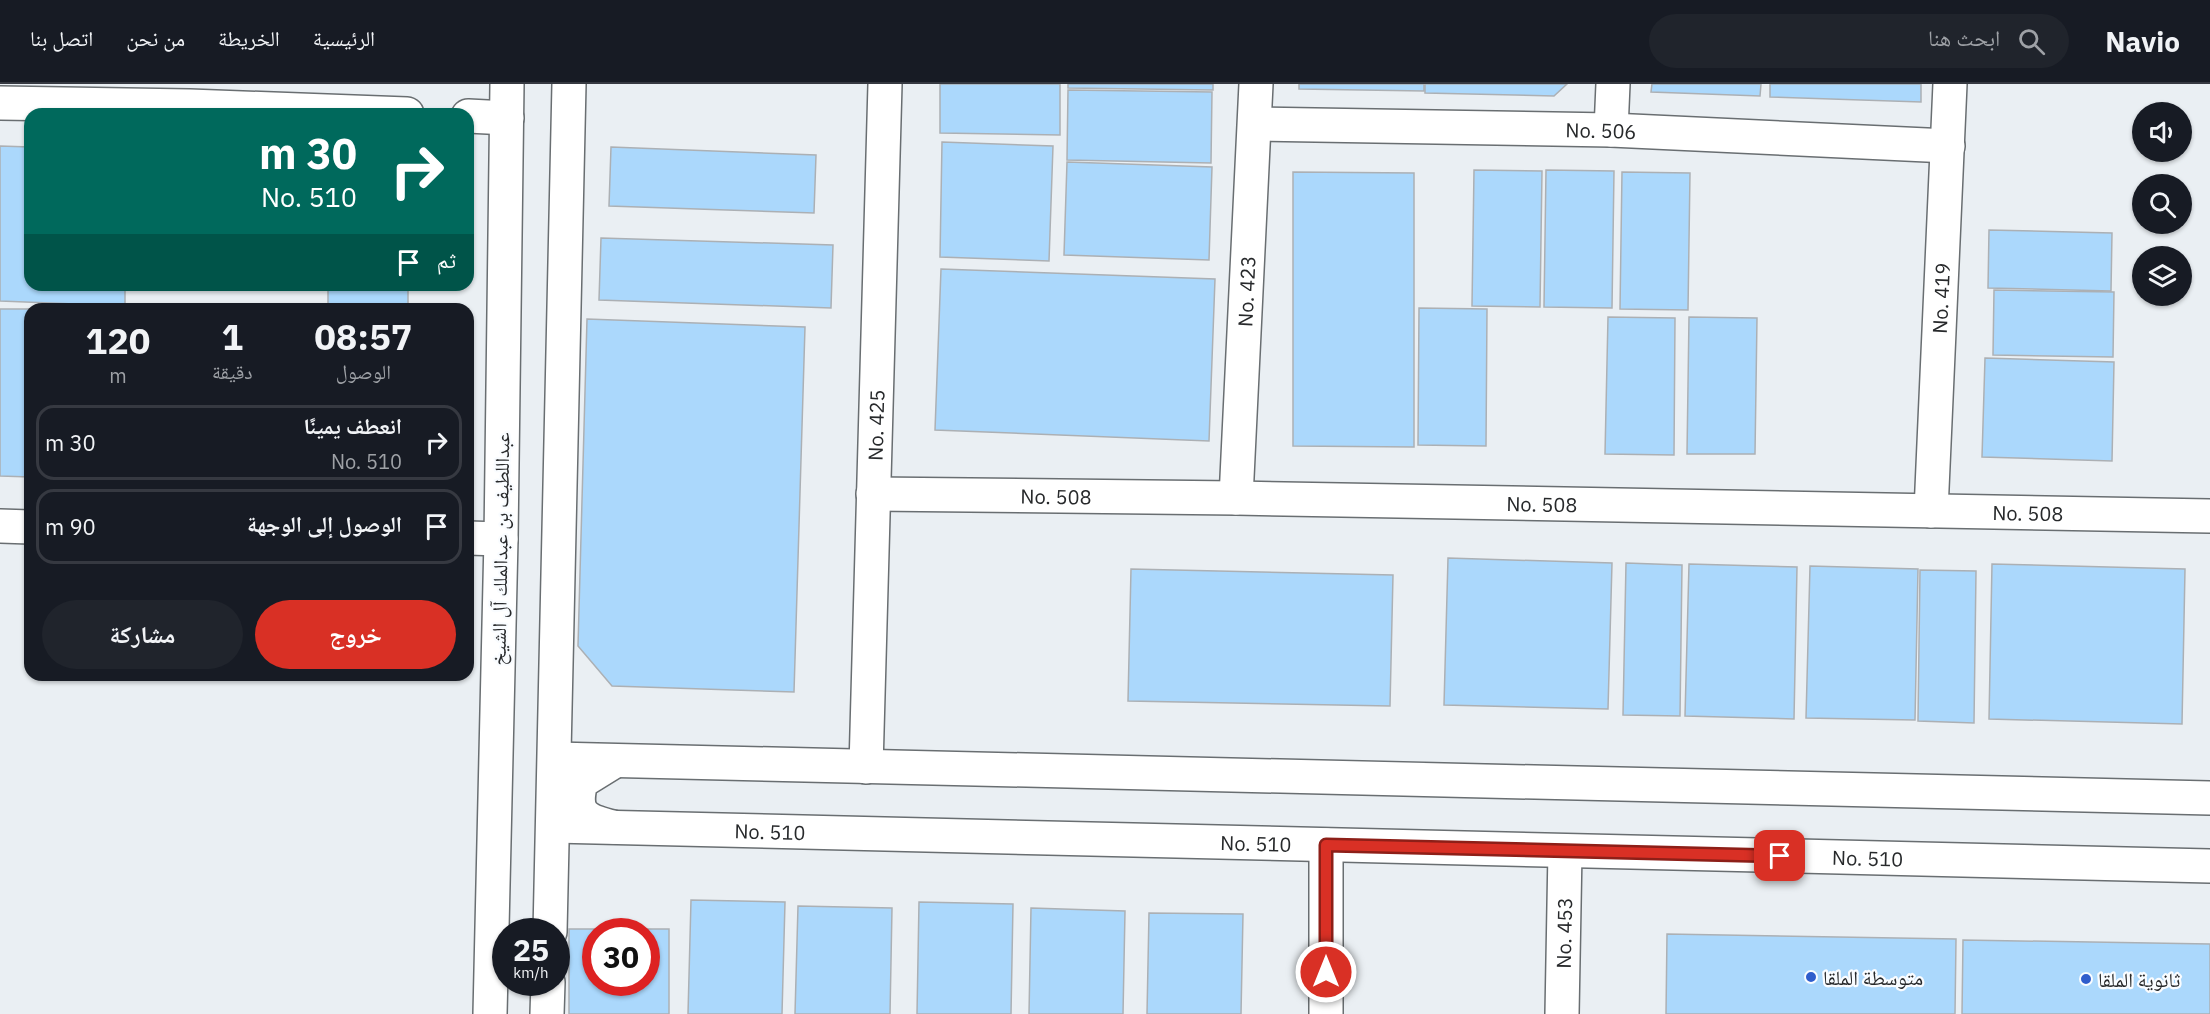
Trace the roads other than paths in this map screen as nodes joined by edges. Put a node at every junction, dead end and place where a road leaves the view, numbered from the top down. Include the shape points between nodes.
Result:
1 (507, 84) edge
2 (569, 84) edge
3 (885, 84) edge
4 (1256, 84) edge
5 (1613, 84) edge
6 (1950, 84) edge
7 (190, 95) edge
8 (0, 103) edge
9 (338, 108) edge
10 (474, 116) edge
11 (507, 118) junction
12 (1255, 124) junction
13 (1611, 130) junction
14 (1948, 146) junction
15 (873, 494) junction
16 (1236, 498) junction
17 (1931, 511) junction
18 (2210, 516) edge
19 (0, 526) edge
20 (24, 527) edge
21 (474, 538) edge
22 (501, 538) junction
23 (555, 759) junction
24 (615, 761) junction
25 (866, 767) junction
26 (2210, 798) edge
27 (554, 826) junction
28 (616, 828) junction
29 (1326, 845) junction
30 (1565, 851) junction
31 (2210, 866) edge
32 (551, 918) edge
33 (548, 996) edge
34 (490, 1014) edge
35 (547, 1014) edge
36 (1326, 1014) edge
37 (1562, 1014) edge

1 - 11 street, عبداللطيف بن عبدالملك آل الشيخ
2 - 23 street
3 - 15 street, No. 425
4 - 12 street, No. 423
5 - 13 street
6 - 14 street, No. 419
7 - 8 street
7 - 9 street
10 - 11 street
11 - 22 street, عبداللطيف بن عبدالملك آل الشيخ
12 - 13 street, No. 506
12 - 16 street, No. 423
13 - 14 street, No. 506
14 - 17 street, No. 419
15 - 16 street, No. 508
15 - 25 street, No. 425
16 - 17 street, No. 508
17 - 18 street, No. 508
19 - 20 street
21 - 22 street
22 - 34 street, عبداللطيف بن عبدالملك آل الشيخ
23 - 24 street
23 - 27 street
24 - 25 street
24 - 28 street via 581,782 577,798 581,812 594,822
25 - 26 street
27 - 28 street, No. 510
27 - 32 street
28 - 29 street, No. 510
29 - 30 street, No. 510
29 - 36 street
30 - 31 street, No. 510
30 - 37 street, No. 453
33 - 35 street

